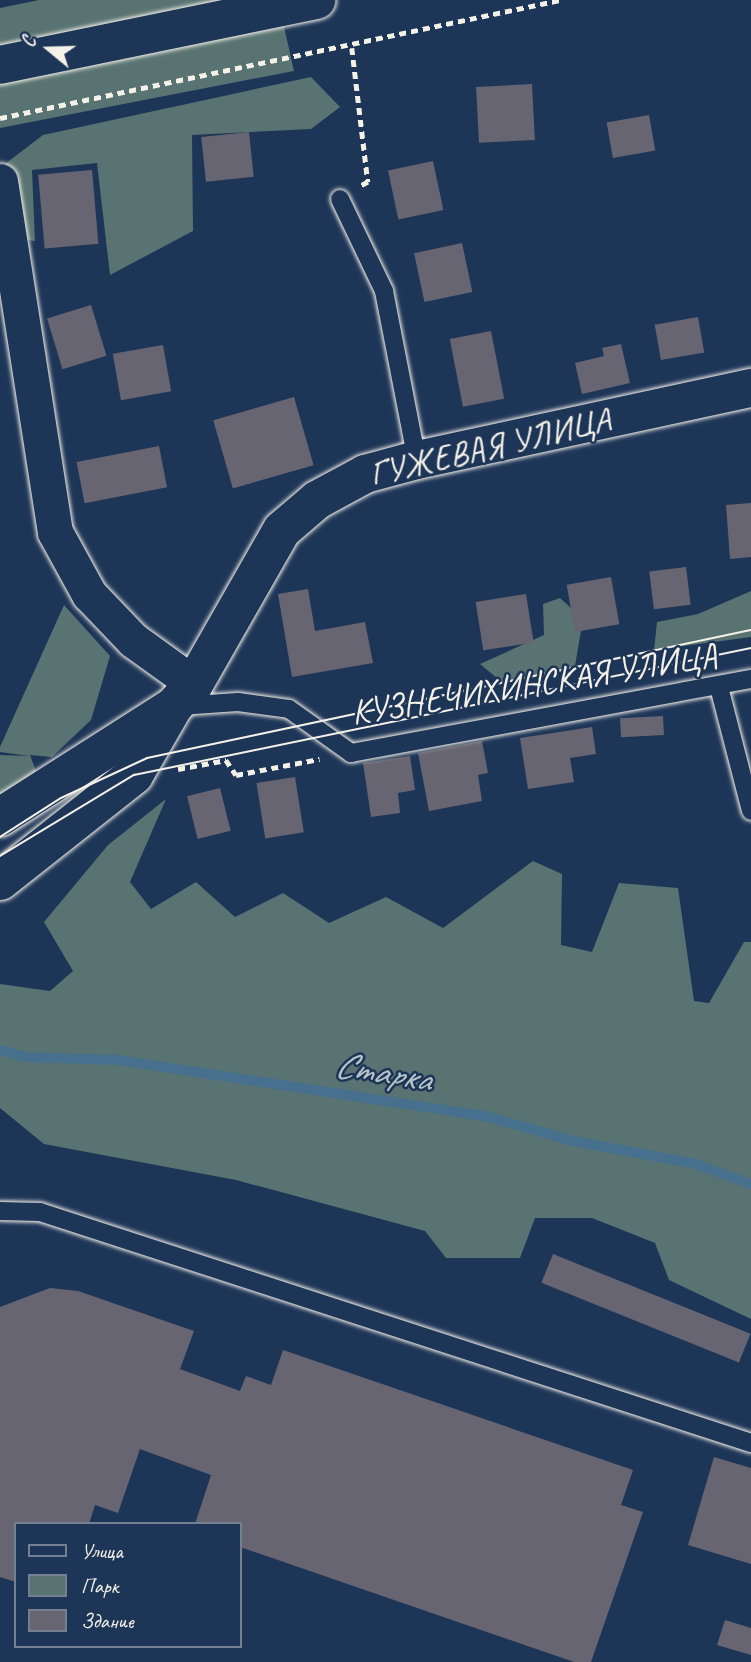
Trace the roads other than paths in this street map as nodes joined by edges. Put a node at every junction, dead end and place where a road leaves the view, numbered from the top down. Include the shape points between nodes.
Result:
1 (298, 4) edge
2 (0, 65) edge
3 (0, 181) edge
4 (340, 199) road end
5 (751, 388) edge
6 (416, 460) junction
7 (751, 679) edge
8 (719, 687) junction
9 (184, 695) junction
10 (751, 811) edge
11 (0, 817) edge
12 (0, 881) edge
13 (0, 1211) edge
14 (751, 1443) edge

1 - 2 street
3 - 9 street via 55,532 89,594
4 - 6 lane via 384,291
5 - 6 street, ГУЖЕВАЯ УЛИЦА
6 - 9 street, ГУЖЕВАЯ УЛИЦА via 365,474 317,500 282,530
7 - 8 lane, КУЗНЕЧИХИНСКАЯ УЛИЦА
8 - 9 lane, КУЗНЕЧИХИНСКАЯ УЛИЦА via 654,693 588,711 351,752 289,709
8 - 10 lane
9 - 11 street
9 - 12 street, ГУЖЕВАЯ УЛИЦА via 134,775
13 - 14 lane via 40,1212

